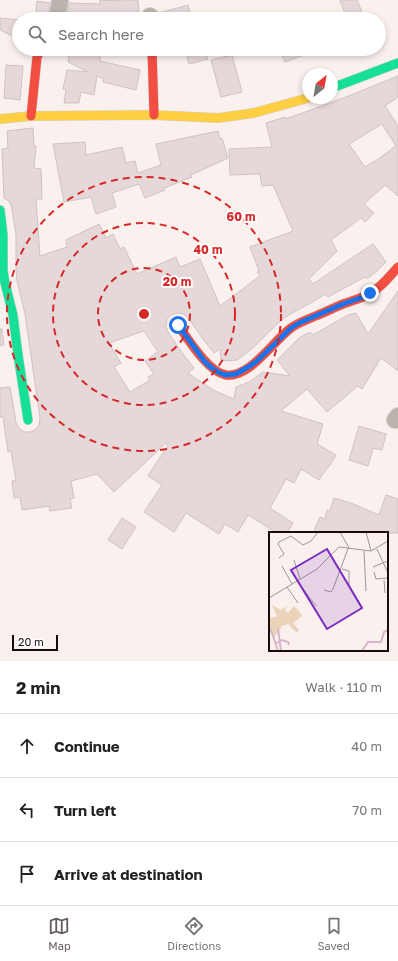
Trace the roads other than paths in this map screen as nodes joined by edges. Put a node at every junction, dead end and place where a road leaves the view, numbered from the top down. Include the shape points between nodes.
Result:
1 (60, 0) edge
2 (58, 12) edge
3 (38, 56) edge
4 (152, 56) edge
5 (398, 63) edge
6 (338, 86) edge
7 (302, 100) edge
8 (154, 114) junction
9 (31, 116) junction
10 (0, 119) edge
11 (0, 210) edge
12 (398, 267) edge
13 (178, 325) dead end
14 (28, 420) dead end

1 - 2 street
3 - 9 street
4 - 8 street
5 - 6 street
7 - 8 street via 254,113 218,118
8 - 9 street
9 - 10 street
11 - 14 street via 4,283 13,315
12 - 13 street via 370,293 291,328 258,360 236,374 225,375 212,368

